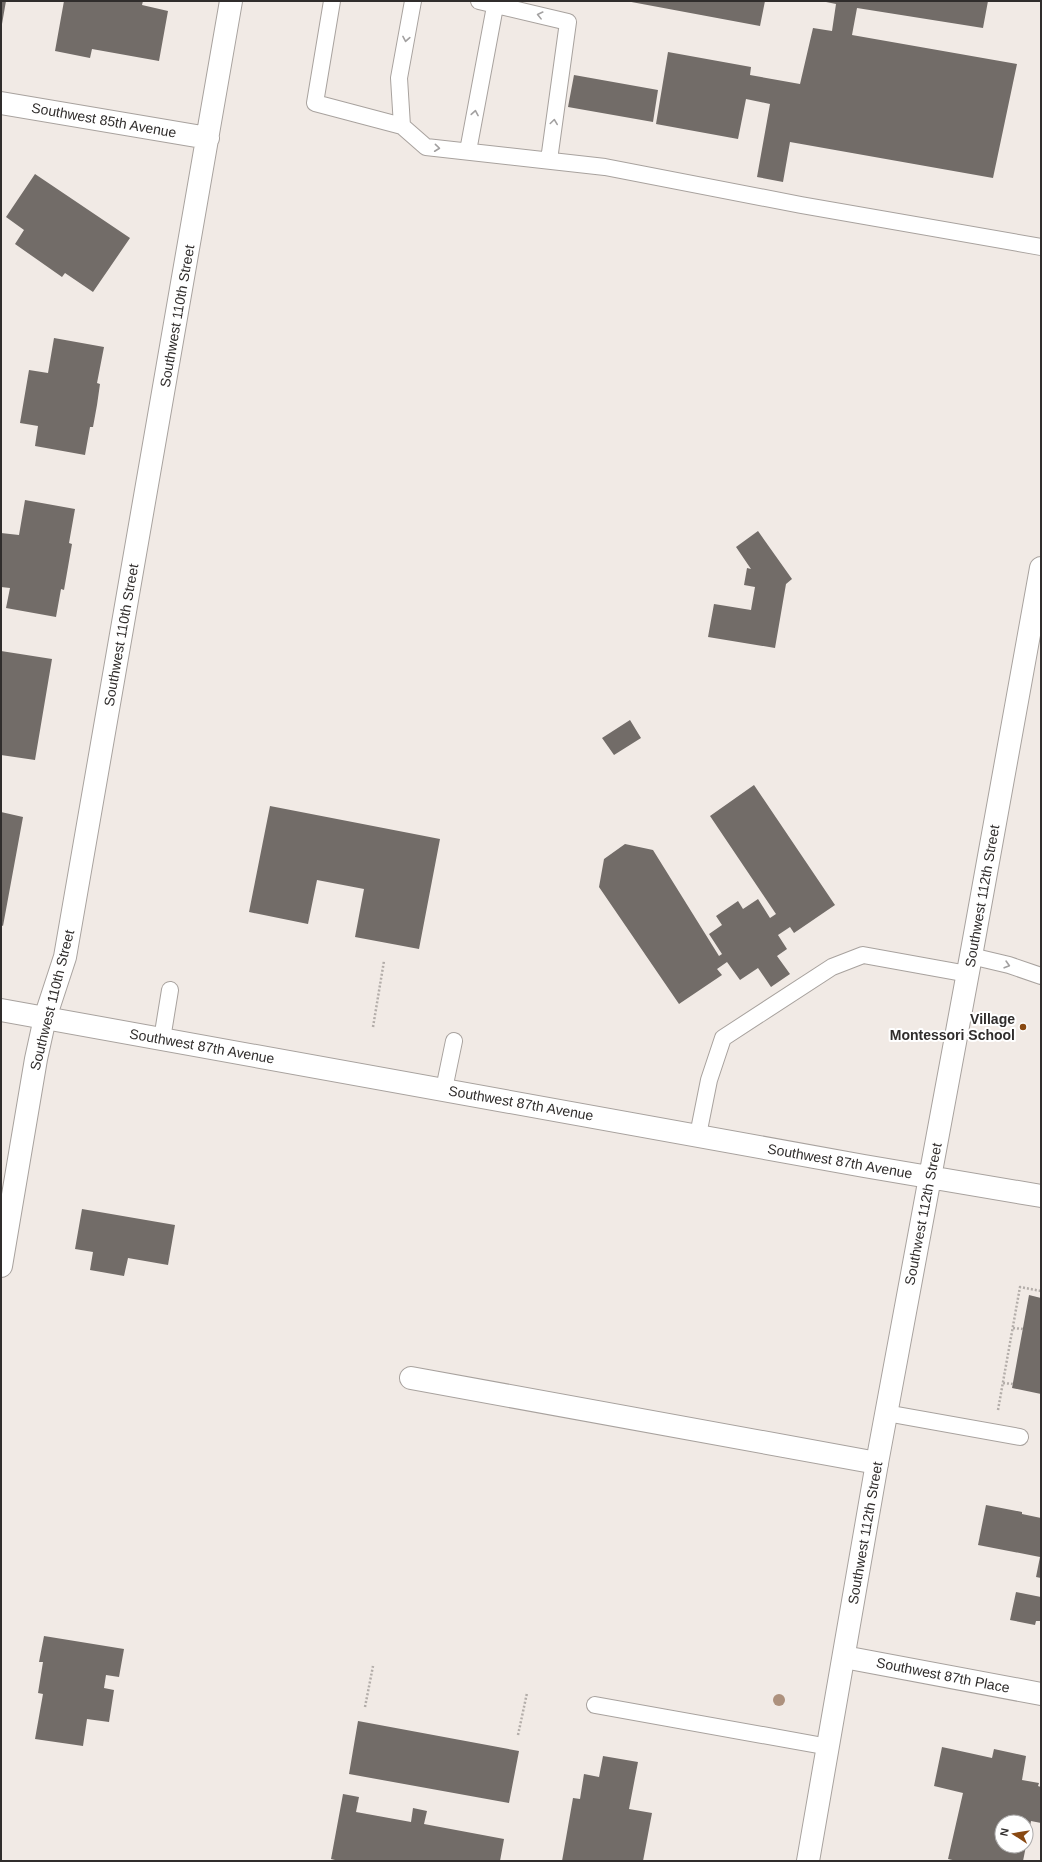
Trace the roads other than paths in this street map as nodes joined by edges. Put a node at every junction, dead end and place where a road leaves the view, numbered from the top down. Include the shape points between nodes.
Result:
1 (231, 1) edge
2 (332, 1) edge
3 (413, 1) edge
4 (480, 1) edge
5 (495, 3) edge
6 (1, 103) edge
7 (402, 126) junction
8 (208, 138) junction
9 (468, 151) junction
10 (549, 160) junction
11 (1041, 247) edge
12 (1041, 568) edge
13 (969, 965) junction
14 (1041, 976) edge
15 (170, 990) dead end
16 (1, 1010) edge
17 (45, 1018) junction
18 (162, 1039) junction
19 (454, 1041) dead end
20 (444, 1089) junction
21 (698, 1135) junction
22 (930, 1176) junction
23 (1041, 1196) edge
24 (1, 1266) edge
25 (411, 1378) dead end
26 (886, 1413) junction
27 (1020, 1438) dead end
28 (876, 1463) junction
29 (844, 1657) junction
30 (1041, 1694) edge
31 (595, 1705) dead end
32 (829, 1747) junction
33 (808, 1861) edge

1 - 8 main road, Southwest 110th Street
2 - 7 lane via 315,103
3 -> 7 lane via 398,78
4 - 5 lane
9 -> 5 lane
10 -> 5 lane via 568,22
6 - 8 main road, Southwest 85th Avenue
7 -> 9 lane via 426,147
8 - 17 main road, Southwest 110th Street via 65,957
9 - 10 lane
10 - 11 lane via 604,167
12 - 13 main road, Southwest 112th Street
13 -> 14 lane via 1008,965
13 - 21 lane via 863,955 832,967 723,1038 709,1080
13 - 22 main road, Southwest 112th Street
15 - 18 lane
16 - 17 main road, Southwest 87th Avenue
17 - 18 main road, Southwest 87th Avenue
17 - 24 main road, Southwest 110th Street via 34,1065
18 - 20 main road, Southwest 87th Avenue
19 - 20 lane
20 - 21 main road, Southwest 87th Avenue
21 - 22 main road, Southwest 87th Avenue
22 - 23 main road, Southwest 87th Avenue
22 - 26 main road, Southwest 112th Street
25 - 28 main road
26 - 27 lane
26 - 28 main road, Southwest 112th Street
28 - 29 main road, Southwest 112th Street
29 - 30 main road, Southwest 87th Place
29 - 32 main road, Southwest 112th Street
31 - 32 lane
32 - 33 main road, Southwest 112th Street

